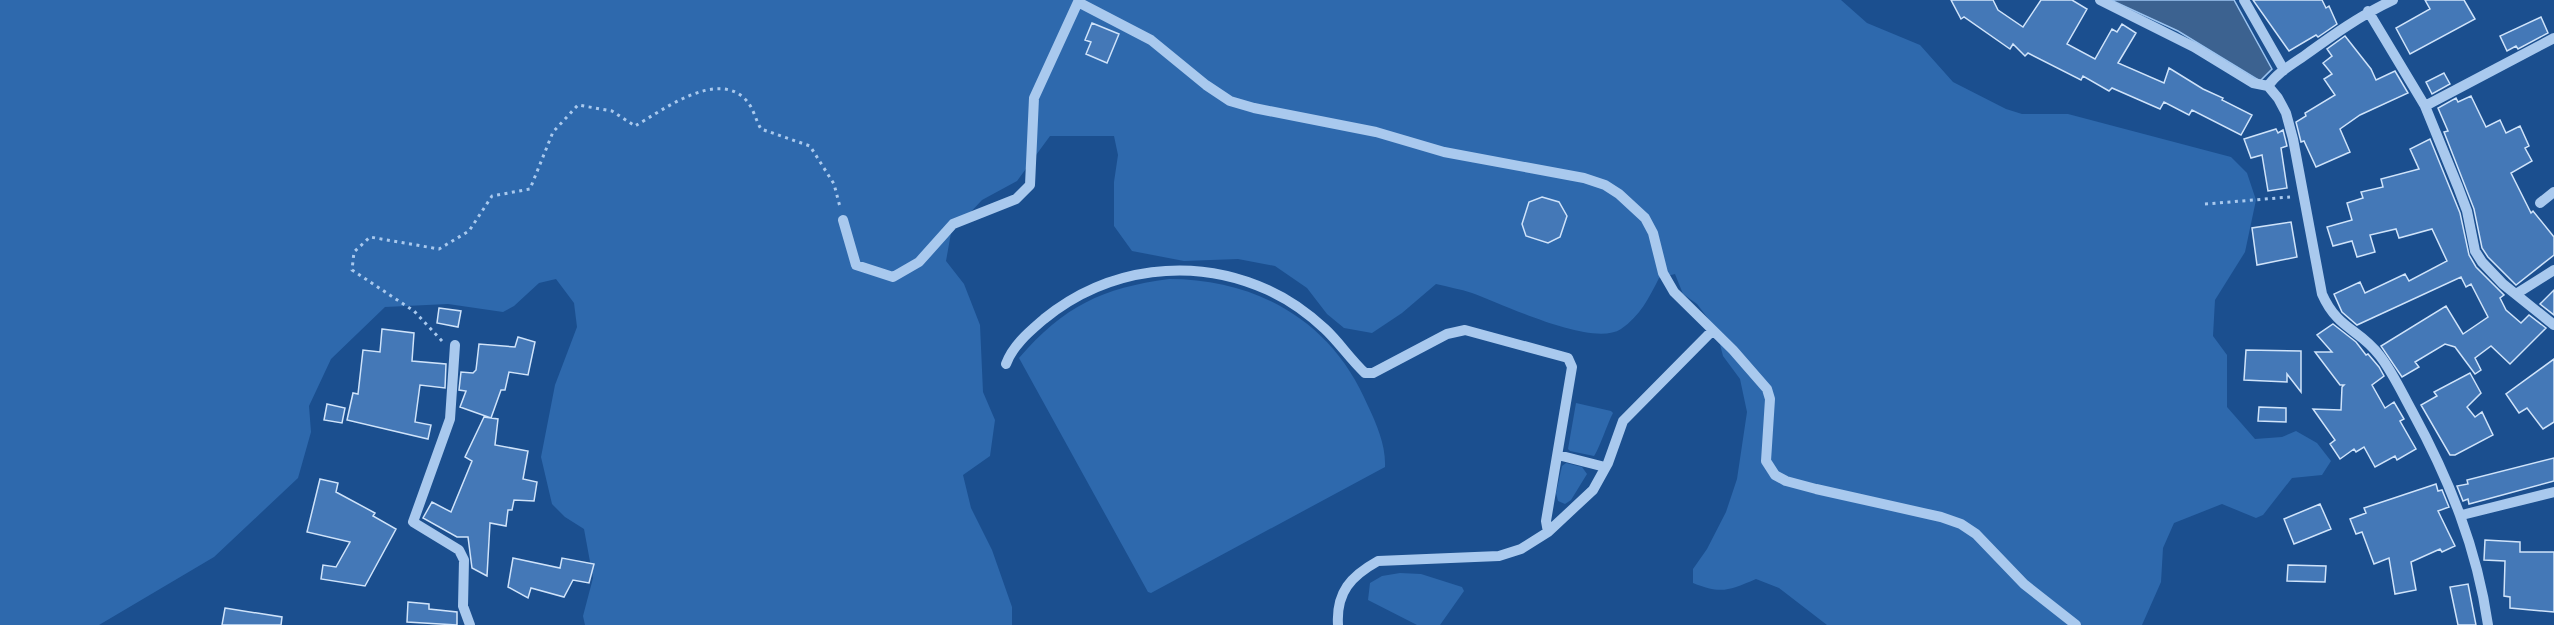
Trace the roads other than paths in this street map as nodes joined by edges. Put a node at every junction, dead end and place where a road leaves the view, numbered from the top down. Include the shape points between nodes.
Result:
1 (2100, 0) edge
2 (2244, 0) edge
3 (2393, 0) edge
4 (2368, 11) junction
5 (2554, 38) edge
6 (2284, 70) junction
7 (2268, 86) junction
8 (2425, 106) junction
9 (2554, 192) edge
10 (2540, 203) dead end
11 (843, 220) road end
12 (2554, 270) edge
13 (2516, 294) junction
14 (2554, 325) edge
15 (1712, 331) junction
16 (455, 345) road end
17 (1006, 364) dead end
18 (1558, 455) junction
19 (1605, 468) junction
20 (2554, 492) edge
21 (2462, 515) junction
22 (1548, 532) junction
23 (470, 625) edge
24 (1338, 625) edge
25 (2076, 625) edge
26 (2488, 625) edge

1 - 7 street via 2194,47 2253,83
2 - 6 street
3 - 4 street
4 - 6 street
4 - 8 street
5 - 8 street
6 - 7 street
7 - 21 street via 2286,113 2319,283 2330,312 2365,339 2392,374
8 - 13 street via 2467,211 2475,251 2481,262
9 - 10 street
11 - 15 street via 856,265 893,277 919,262 953,224 1016,199 1030,185 1034,98 1078,2 1151,40 1230,101 1605,185 1645,218 1669,284
12 - 13 street
13 - 14 street
15 - 19 street via 1623,421
15 - 25 street via 1767,389 1770,399 1766,461 1775,475 1816,489 1961,524 1976,534 2024,584
16 - 23 street via 450,419 413,522 459,550 464,560 463,606
17 - 18 street via 1010,353 1029,331 1082,293 1156,271 1215,272 1269,290 1304,312 1365,373 1373,373 1447,334 1465,330 1568,358 1572,367
18 - 19 street
18 - 22 street via 1546,521
19 - 22 street via 1593,490
20 - 21 street
21 - 26 street
22 - 24 street via 1521,549 1499,556 1378,561 1350,581 1338,612

